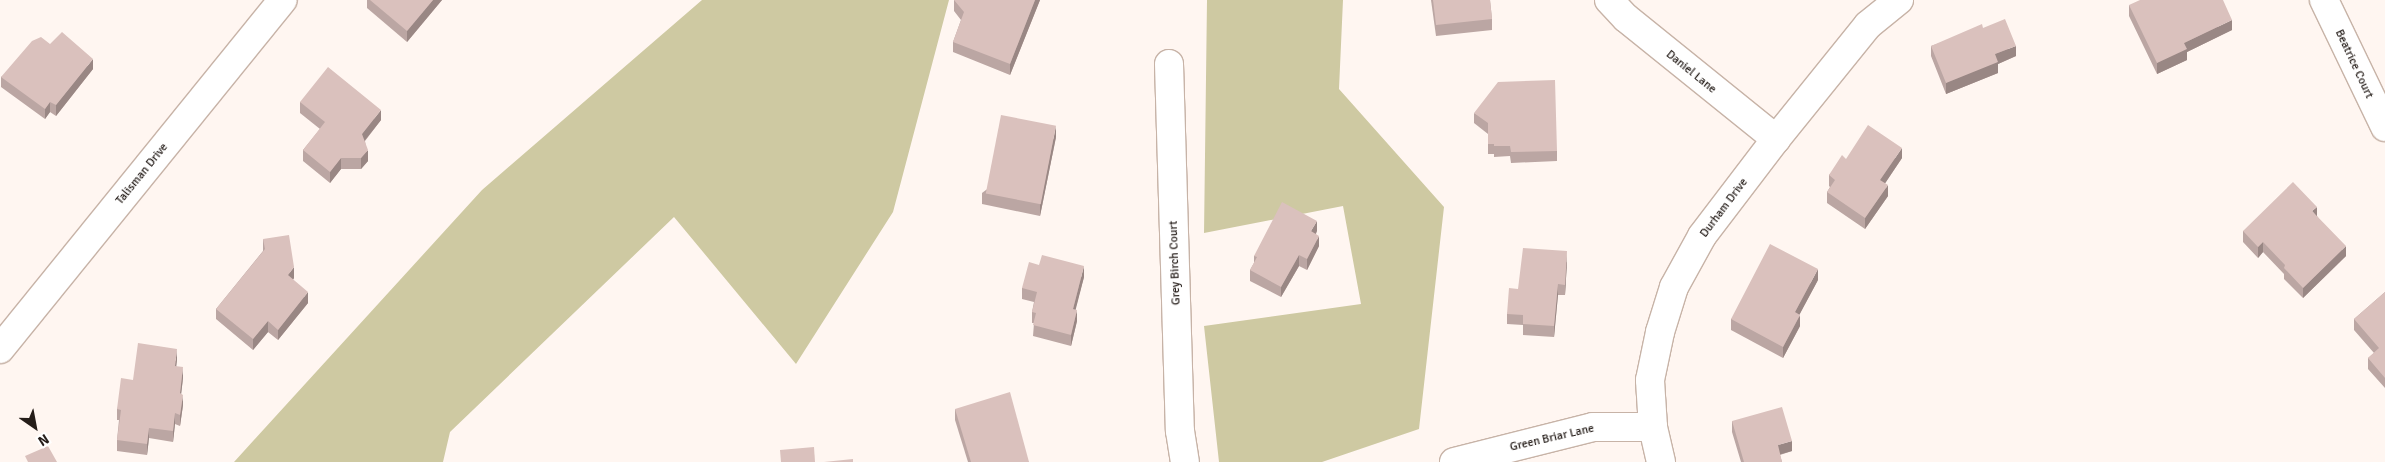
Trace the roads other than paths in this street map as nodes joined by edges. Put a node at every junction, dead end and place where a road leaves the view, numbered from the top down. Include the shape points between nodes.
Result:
1 (284, 0) edge
2 (1609, 0) edge
3 (1899, 0) edge
4 (2324, 0) edge
5 (1169, 64) dead end
6 (2385, 127) edge
7 (1776, 140) junction
8 (0, 349) edge
9 (1653, 427) junction
10 (1185, 462) edge
11 (1454, 462) edge
12 (1661, 462) edge

1 - 8 street, Talisman Drive
2 - 7 street, Daniel Lane via 1626,18
3 - 7 street, Durham Drive via 1868,25
4 - 6 street, Beatrice Court
5 - 10 street, Grey Birch Court via 1180,431
7 - 9 street, Durham Drive via 1702,236 1674,287 1650,380
9 - 11 street, Green Briar Lane via 1593,427
9 - 12 street, Durham Drive

